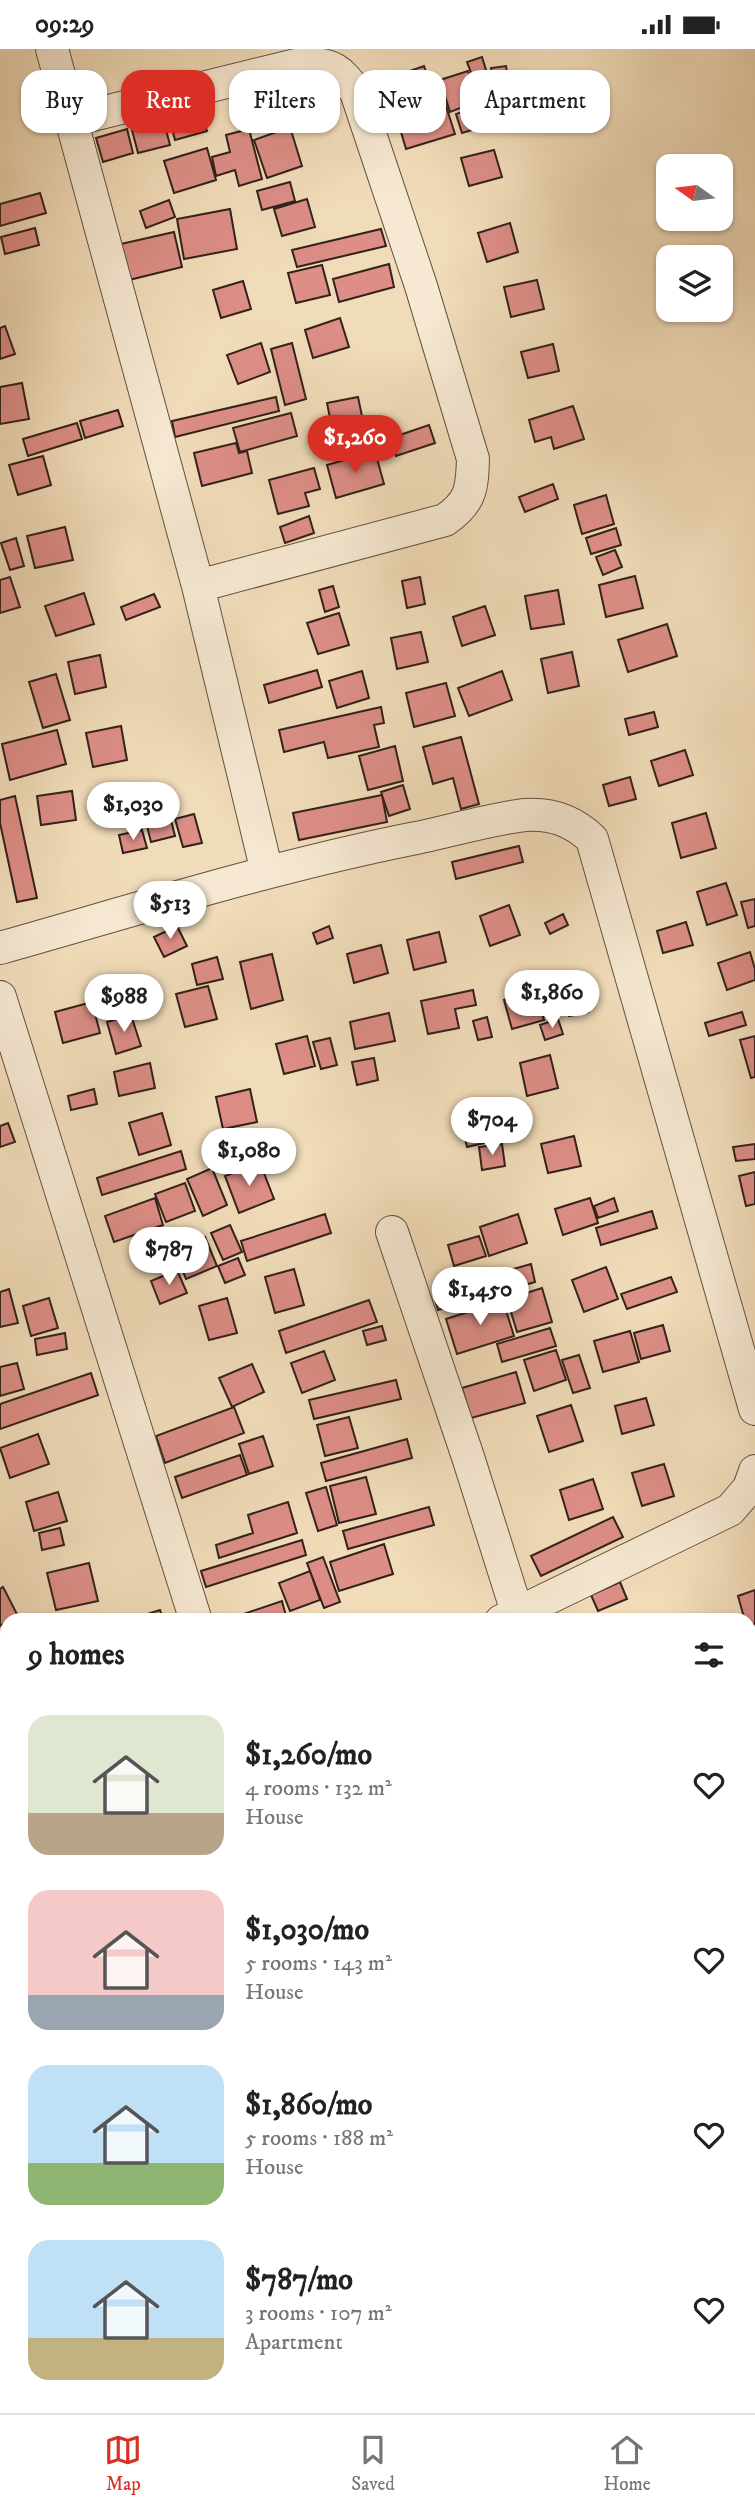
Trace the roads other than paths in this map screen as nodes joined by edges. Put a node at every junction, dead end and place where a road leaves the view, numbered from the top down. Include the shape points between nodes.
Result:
1 (52, 49) edge
2 (58, 70) edge
3 (107, 111) edge
4 (76, 133) edge
5 (198, 586) junction
6 (267, 872) junction
7 (0, 949) edge
8 (0, 997) edge
9 (392, 1232) dead end
10 (755, 1409) edge
11 (755, 1471) edge
12 (193, 1613) edge
13 (508, 1613) edge
14 (515, 1613) edge

1 - 2 street
3 - 5 street via 304,62 325,64 341,72 356,92 365,118 473,459 472,485 464,504 445,520
4 - 5 street
5 - 6 street
6 - 7 street
6 - 10 street via 526,815 558,817 579,826 592,839
8 - 12 street
9 - 13 street via 468,1457
11 - 14 street via 749,1488 730,1510

